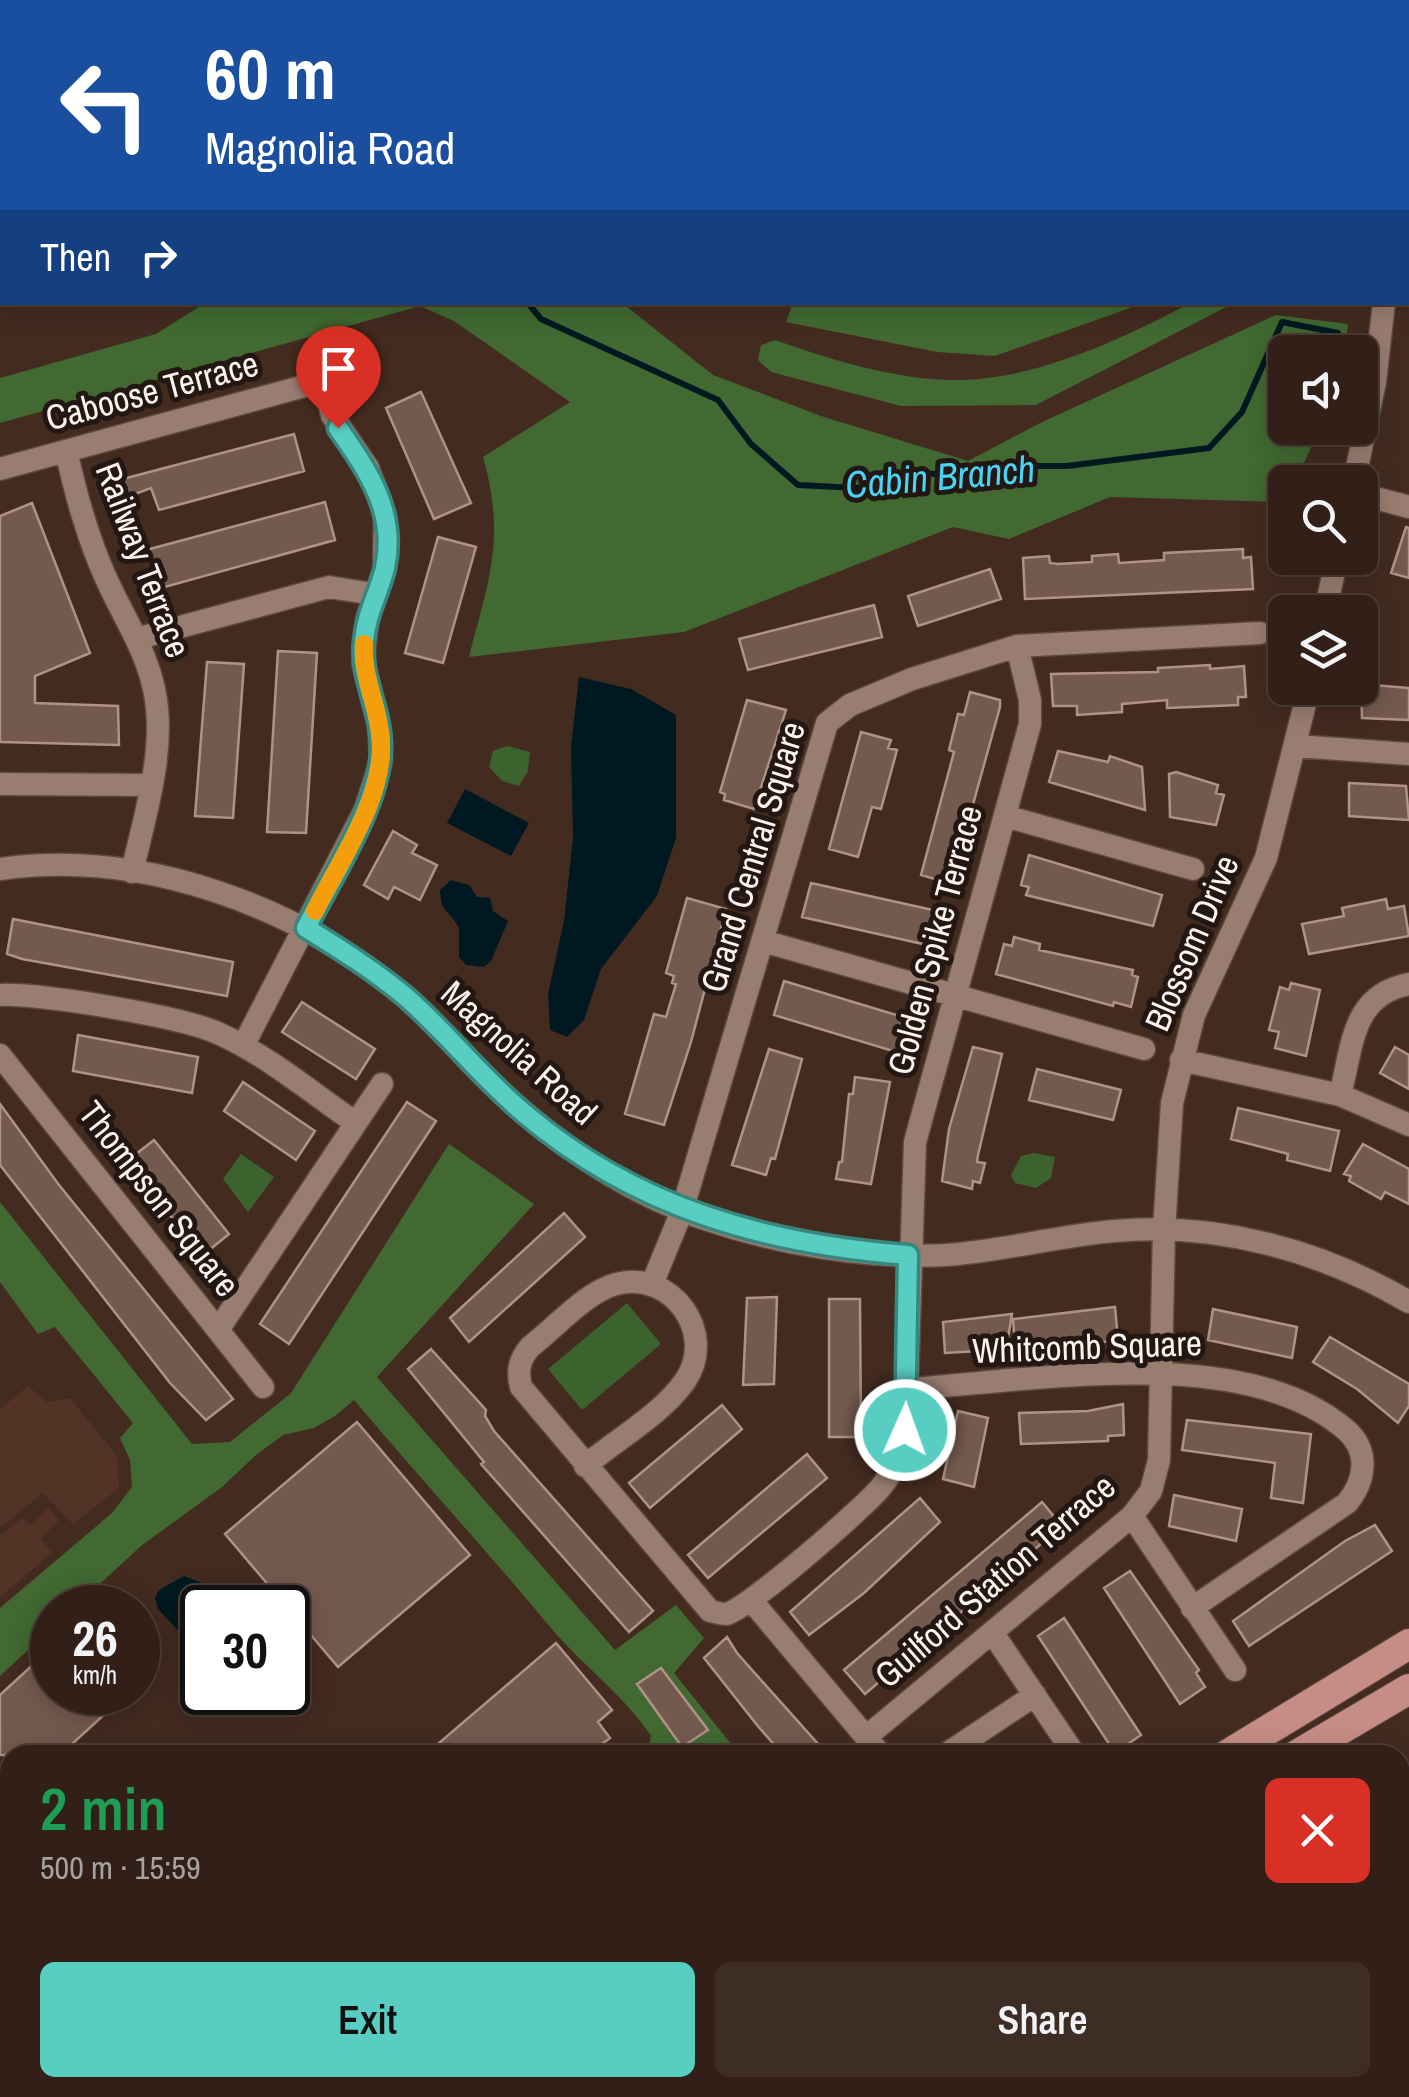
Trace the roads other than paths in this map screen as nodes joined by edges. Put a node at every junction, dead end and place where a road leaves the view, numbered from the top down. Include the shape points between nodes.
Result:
1 (1384, 305) edge
2 (66, 451) junction
3 (1358, 465) edge
4 (0, 469) edge
5 (1378, 499) edge
6 (1409, 507) edge
7 (373, 594) junction
8 (1260, 633) dead end
9 (139, 638) junction
10 (1017, 646) junction
11 (1305, 705) edge
12 (1296, 746) junction
13 (1409, 754) edge
14 (0, 784) edge
15 (151, 785) junction
16 (1006, 816) junction
17 (0, 869) edge
18 (1193, 869) dead end
19 (132, 872) junction
20 (306, 928) junction
21 (763, 941) junction
22 (1409, 984) edge
23 (0, 995) edge
24 (957, 998) junction
25 (243, 1046) junction
26 (1144, 1049) dead end
27 (0, 1054) edge
28 (1181, 1060) junction
29 (382, 1084) dead end
30 (1340, 1095) junction
31 (356, 1123) junction
32 (1409, 1125) edge
33 (682, 1210) junction
34 (1164, 1230) junction
35 (908, 1255) junction
36 (652, 1284) junction
37 (1409, 1302) edge
38 (218, 1330) junction
39 (1162, 1373) junction
40 (263, 1387) dead end
41 (906, 1389) junction
42 (585, 1466) junction
43 (1132, 1516) junction
44 (752, 1600) junction
45 (1192, 1608) junction
46 (992, 1632) junction
47 (1409, 1644) edge
48 (1235, 1670) dead end
49 (1409, 1689) edge
50 (1036, 1695) junction
51 (872, 1745) edge
52 (874, 1745) edge
53 (961, 1745) edge
54 (1069, 1745) edge
55 (1243, 1745) edge
56 (1314, 1745) edge

1 - 3 street
2 - 4 street, Caboose Terrace
2 - 7 street, Caboose Terrace via 323,381 332,415 368,468 385,516 384,570
2 - 9 street, Railway Terrace via 105,577
5 - 6 street
7 - 9 street via 329,587
7 - 20 street via 363,663 382,742 378,778
8 - 10 street, Grand Central Square
9 - 15 street, Railway Terrace via 155,692
10 - 16 street, Golden Spike Terrace via 1030,724
10 - 21 street, Grand Central Square via 850,704 827,723
11 - 12 street, Blossom Drive
12 - 13 street
12 - 28 street, Blossom Drive via 1266,858 1212,972
14 - 15 street
15 - 19 street, Railway Terrace
16 - 18 street
16 - 24 street, Golden Spike Terrace
17 - 19 street, Magnolia Road
19 - 20 street, Magnolia Road via 240,900
20 - 25 street
20 - 33 street, Magnolia Road via 404,995 555,1138
21 - 24 street
21 - 33 street, Grand Central Square
22 - 30 street via 1380,992 1363,1008
23 - 25 street via 190,1024
24 - 26 street
24 - 35 street, Golden Spike Terrace via 915,1142
25 - 31 street
27 - 38 street, Thompson Square
28 - 30 street
28 - 34 street, Blossom Drive
29 - 31 street
30 - 32 street
31 - 38 street
33 - 35 street, Magnolia Road via 811,1245
33 - 36 street, Grand Central Square
34 - 35 street, Magnolia Road
34 - 37 street, Magnolia Road via 1196,1230 1297,1252
34 - 39 street, Guilford Station Terrace
35 - 41 street, Golden Spike Terrace
36 - 42 street via 674,1296 692,1322 692,1368 674,1393
36 - 42 street via 606,1287 522,1356 522,1387
38 - 40 street, Thompson Square
39 - 41 street, Whitcomb Square
39 - 43 street, Guilford Station Terrace via 1156,1476
39 - 45 street, Whitcomb Square via 1300,1397 1351,1433 1363,1461 1348,1503
41 - 44 street, Golden Spike Terrace via 902,1446 881,1488
42 - 44 street via 698,1602 726,1614
43 - 45 street
43 - 46 street, Guilford Station Terrace
44 - 51 street
45 - 48 street
46 - 50 street
46 - 52 street, Guilford Station Terrace
47 - 55 main road
49 - 56 main road
50 - 53 street
50 - 54 street

